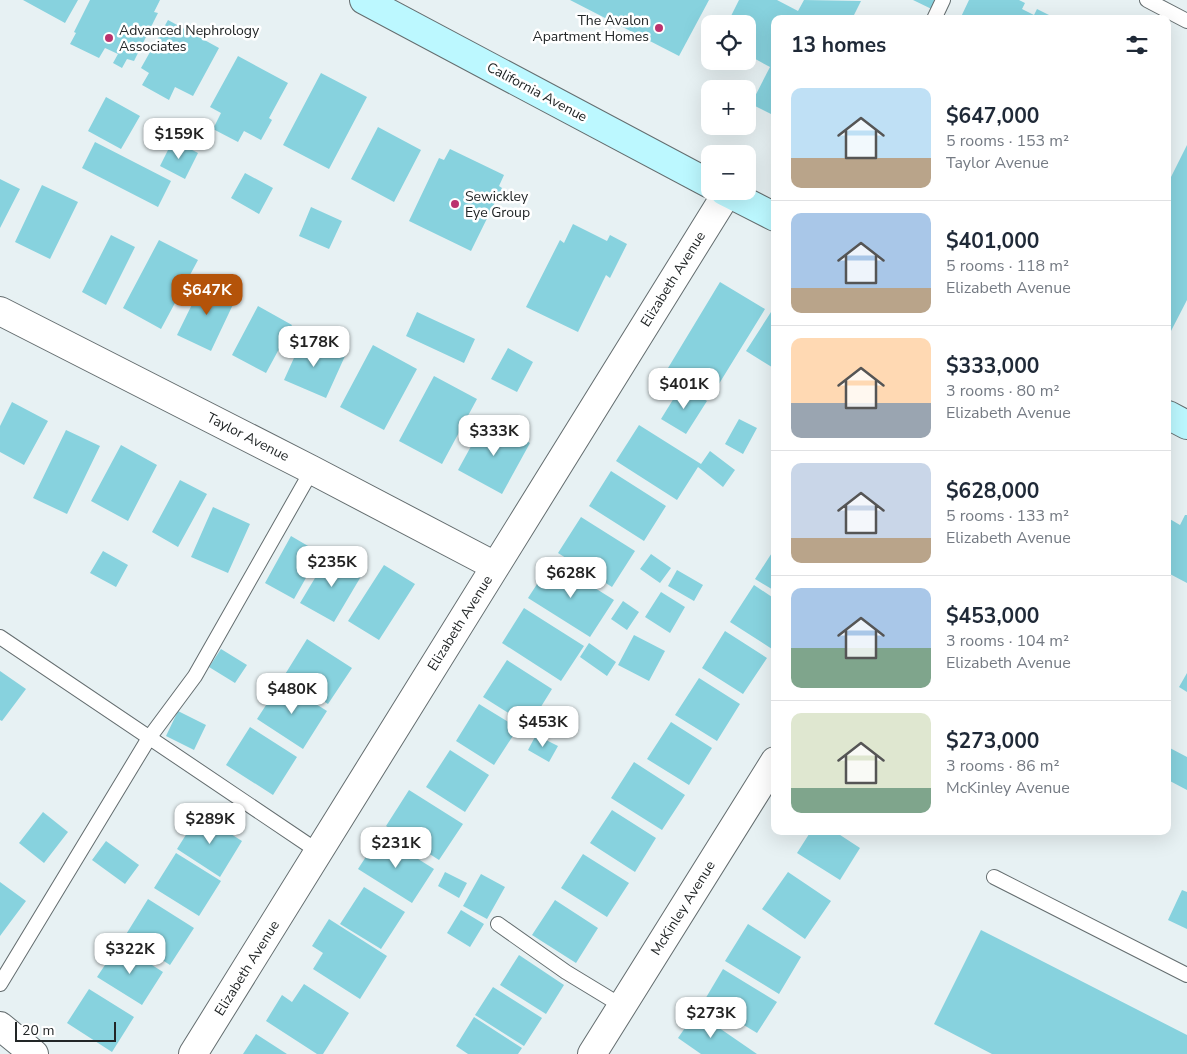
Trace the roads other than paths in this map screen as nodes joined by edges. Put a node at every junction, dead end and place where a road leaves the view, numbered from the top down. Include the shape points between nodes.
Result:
1 (364, 0) edge
2 (943, 0) edge
3 (1146, 0) edge
4 (936, 15) edge
5 (1187, 20) edge
6 (701, 179) edge
7 (713, 200) edge
8 (742, 200) edge
9 (771, 215) edge
10 (0, 311) edge
11 (1171, 417) edge
12 (1187, 425) edge
13 (312, 470) junction
14 (495, 566) junction
15 (0, 638) edge
16 (149, 738) junction
17 (771, 767) edge
18 (319, 852) junction
19 (994, 877) dead end
20 (498, 924) dead end
21 (1187, 975) edge
22 (0, 984) edge
23 (622, 1006) junction
24 (0, 1026) edge
25 (34, 1054) edge
26 (193, 1054) edge
27 (592, 1054) edge

1 - 6 street, California Avenue
2 - 4 lane
3 - 5 lane
7 - 14 street, Elizabeth Avenue
8 - 9 street, California Avenue
10 - 13 street, Taylor Avenue
11 - 12 street
13 - 14 street, Taylor Avenue
13 - 16 lane via 195,676
14 - 18 street, Elizabeth Avenue
15 - 16 lane
16 - 18 lane
16 - 22 lane
17 - 23 street, McKinley Avenue
18 - 26 street, Elizabeth Avenue
19 - 21 lane
20 - 23 lane via 566,972
23 - 27 street, McKinley Avenue
24 - 25 street

